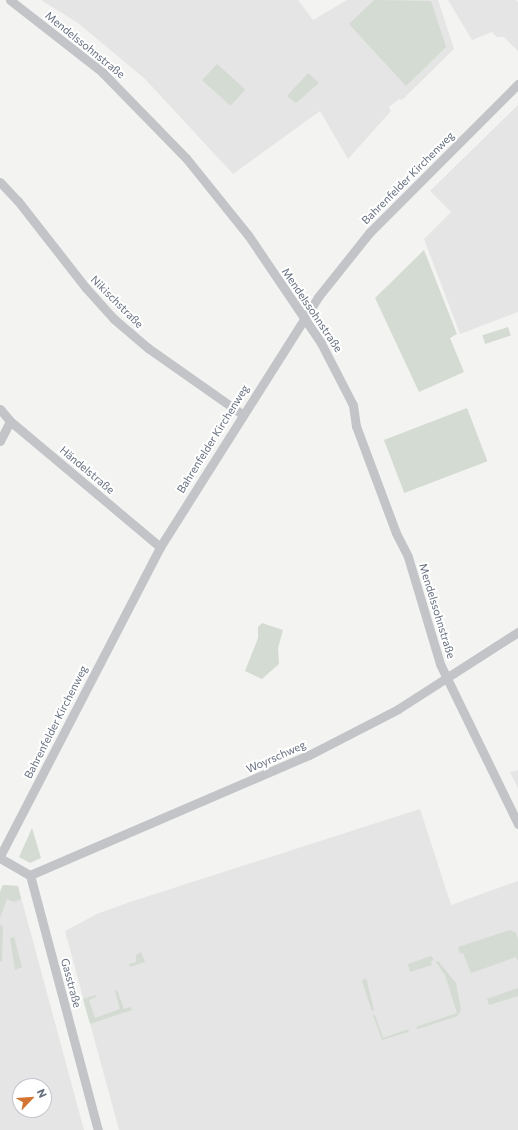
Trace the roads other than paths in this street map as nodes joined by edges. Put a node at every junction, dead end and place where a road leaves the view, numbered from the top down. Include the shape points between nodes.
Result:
1 (10, 0) edge
2 (518, 84) edge
3 (0, 182) edge
4 (304, 319) junction
5 (0, 409) edge
6 (242, 414) junction
7 (10, 421) junction
8 (0, 441) edge
9 (160, 547) junction
10 (518, 632) edge
11 (447, 680) junction
12 (518, 824) edge
13 (0, 857) edge
14 (30, 875) junction
15 (98, 1130) edge

1 - 4 street, Mendelssohnstraße via 102,72 186,158 248,236
2 - 4 street, Bahrenfelder Kirchenweg via 369,233
3 - 6 street, Nikischstraße via 114,319 142,343
4 - 6 street, Bahrenfelder Kirchenweg
4 - 11 street, Mendelssohnstraße via 331,360 353,405 356,426 396,533 408,557
5 - 7 street, Händelstraße
6 - 9 street, Bahrenfelder Kirchenweg
7 - 8 street
7 - 9 street, Händelstraße
9 - 13 street, Bahrenfelder Kirchenweg
10 - 11 street, Woyrschweg
11 - 12 street, Mendelssohnstraße
11 - 14 street, Woyrschweg via 376,721 280,769
13 - 14 street
14 - 15 street, Gasstraße

